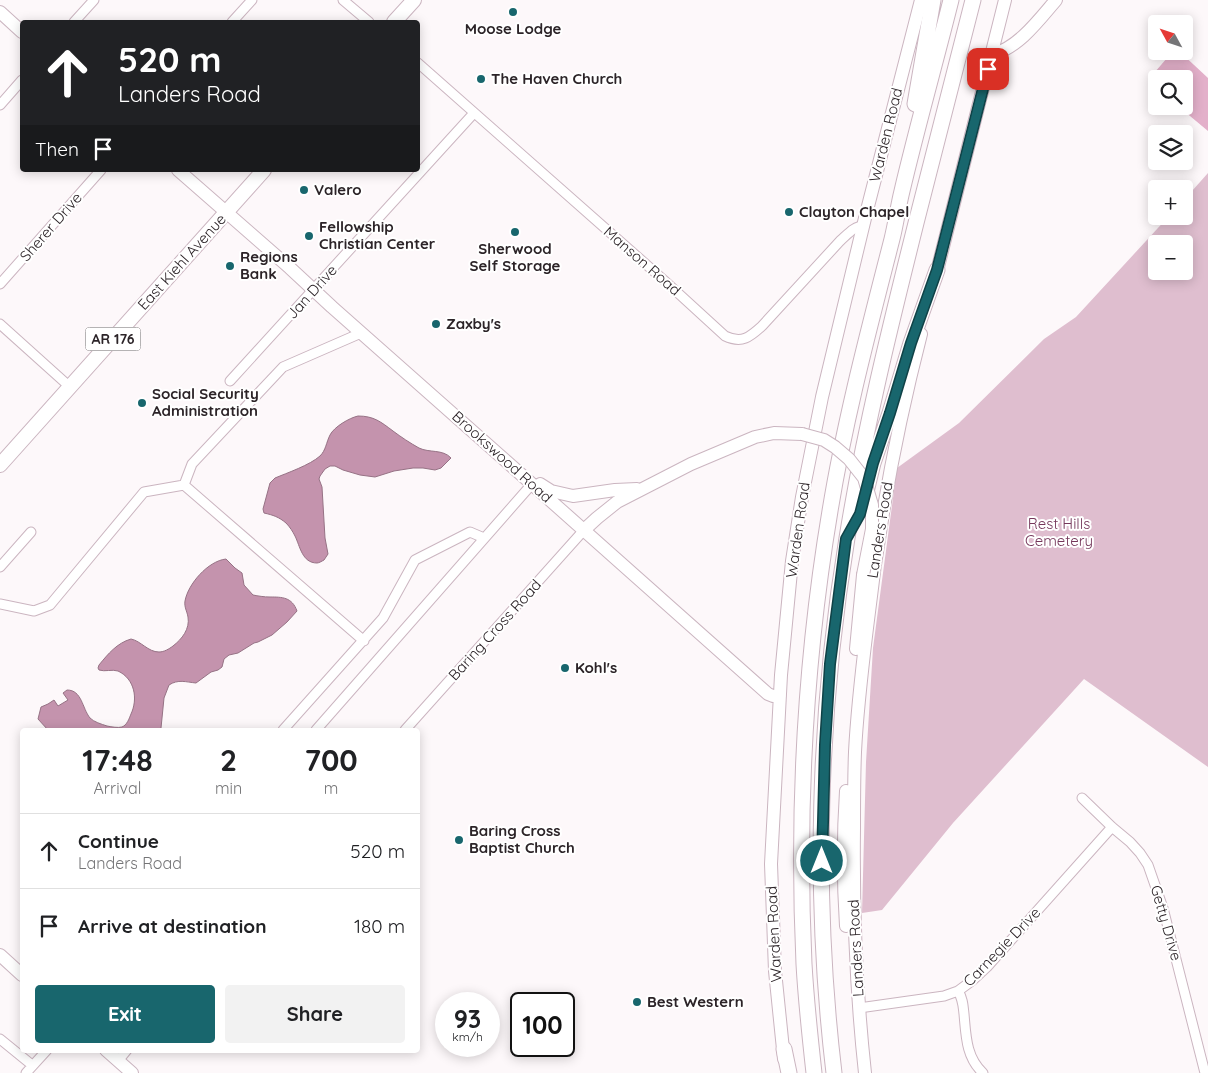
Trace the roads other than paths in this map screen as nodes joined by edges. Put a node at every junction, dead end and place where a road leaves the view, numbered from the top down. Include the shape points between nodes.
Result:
1 (94, 0) edge
2 (252, 0) edge
3 (343, 0) edge
4 (414, 0) edge
5 (920, 0) edge
6 (933, 0) edge
7 (951, 0) edge
8 (973, 0) edge
9 (1005, 0) edge
10 (1056, 0) edge
11 (0, 12) edge
12 (76, 20) edge
13 (234, 20) edge
14 (367, 20) edge
15 (396, 20) edge
16 (20, 30) edge
17 (992, 55) junction
18 (420, 65) edge
19 (20, 82) edge
20 (0, 105) edge
21 (474, 113) junction
22 (99, 172) edge
23 (180, 172) edge
24 (262, 172) edge
25 (901, 193) junction
26 (226, 212) junction
27 (864, 226) junction
28 (937, 270) junction
29 (0, 284) edge
30 (313, 290) junction
31 (0, 324) edge
32 (361, 333) junction
33 (230, 381) dead end
34 (70, 386) junction
35 (0, 465) edge
36 (518, 472) junction
37 (532, 484) junction
38 (184, 485) junction
39 (641, 489) junction
40 (584, 530) junction
41 (31, 532) dead end
42 (484, 538) junction
43 (846, 539) junction
44 (0, 567) edge
45 (0, 604) edge
46 (364, 640) junction
47 (780, 696) junction
48 (285, 728) edge
49 (318, 728) edge
50 (407, 728) edge
51 (1082, 798) dead end
52 (1112, 827) junction
53 (0, 955) edge
54 (856, 962) junction
55 (20, 973) edge
56 (958, 991) junction
57 (859, 1008) junction
58 (0, 1039) edge
59 (784, 1049) junction
60 (44, 1053) edge
61 (109, 1053) edge
62 (125, 1053) edge
63 (118, 1061) junction
64 (32, 1065) junction
65 (26, 1073) edge
66 (132, 1073) edge
67 (785, 1073) edge
68 (789, 1073) edge
69 (814, 1073) edge
70 (834, 1073) edge
71 (865, 1073) edge
72 (982, 1073) edge
73 (1205, 1073) edge

1 - 12 street
2 - 13 street
3 - 14 street
4 - 15 main road
5 - 27 main road, Warden Road
6 - 25 highway
7 - 25 highway
8 - 43 highway via 872,405
9 - 17 main road, Landers Road
10 - 17 main road via 1023,36
11 - 16 main road
17 - 28 main road, Landers Road
18 - 21 street, Manson Road
19 - 20 street
21 - 27 street, Manson Road via 731,338 744,339 756,332 840,241 853,229
21 - 30 street, Jan Drive
22 - 29 street, Sherer Drive
23 - 26 main road, Brookswood Road
24 - 26 main road, East Kiehl Avenue / AR 176
25 - 69 highway via 845,433 830,509 814,624 804,749 802,836 804,963
26 - 30 main road, Brookswood Road
26 - 34 main road, East Kiehl Avenue / AR 176
27 - 47 main road, Warden Road via 822,397 802,496 792,561
28 - 43 highway via 873,463 860,514
28 - 54 main road, Landers Road via 889,474 864,650 855,752
30 - 32 main road, Brookswood Road
30 - 33 street, Jan Drive
31 - 34 street
32 - 36 main road, Brookswood Road
32 - 38 street via 283,367 192,464
34 - 35 main road, East Kiehl Avenue / AR 176
36 - 37 main road, Brookswood Road
36 - 39 main road via 551,491 573,496
37 - 40 main road, Brookswood Road
37 - 42 street
38 - 45 street via 144,492 50,605 34,611
38 - 46 street
39 - 40 main road via 617,502
39 - 54 main road, bridge via 754,437 774,433 802,434 824,440 849,459 864,478 872,505 872,529 857,630 844,813 846,926
40 - 47 main road, Brookswood Road via 768,694
40 - 50 street, Baring Cross Road
41 - 44 street
42 - 46 street via 470,532 415,560 383,618
42 - 49 street
43 - 70 highway via 830,664 822,832 823,940
46 - 48 street
47 - 59 main road, Warden Road via 771,864 775,971
51 - 52 street, Getty Drive
52 - 56 street, Carnegie Drive via 986,967
52 - 73 street, Getty Drive via 1140,853 1155,883
53 - 55 main road
54 - 57 main road, Landers Road
56 - 57 street, Carnegie Drive via 944,996
56 - 72 street via 963,1002 968,1048 974,1064
57 - 71 main road, Landers Road
58 - 64 street
59 - 67 main road, Warden Road
59 - 68 highway
60 - 64 street
61 - 63 main road
62 - 63 street
63 - 66 main road
64 - 65 street

